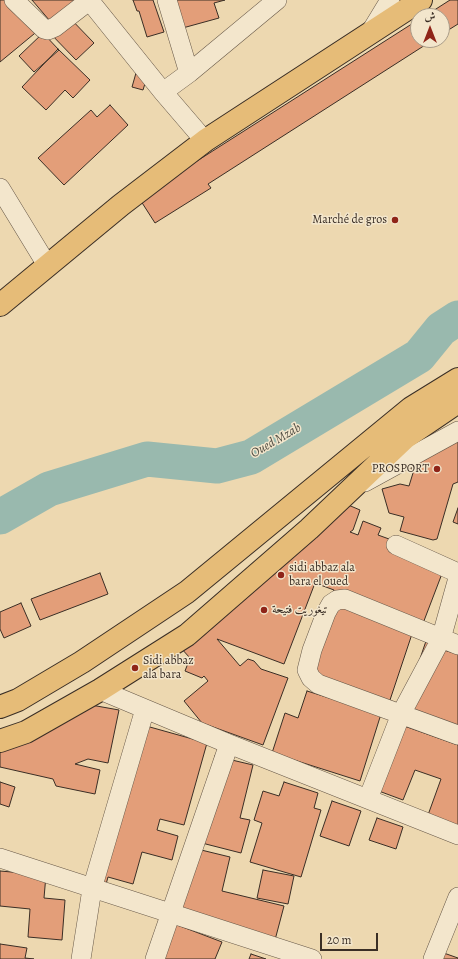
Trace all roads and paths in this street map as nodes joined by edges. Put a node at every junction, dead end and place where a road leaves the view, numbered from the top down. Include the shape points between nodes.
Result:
1 (14, 0) edge
2 (90, 0) edge
3 (167, 0) edge
4 (277, 0) edge
5 (390, 0) edge
6 (421, 0) edge
7 (370, 33) junction
8 (189, 73) junction
9 (163, 92) junction
10 (206, 141) junction
11 (0, 188) edge
12 (48, 265) junction
13 (0, 305) edge
14 (458, 379) edge
15 (458, 402) edge
16 (458, 431) edge
17 (352, 489) junction
18 (396, 545) dead end
19 (458, 573) edge
20 (458, 578) edge
21 (450, 642) edge
22 (100, 690) junction
23 (0, 707) edge
24 (145, 709) junction
25 (401, 714) junction
26 (458, 735) edge
27 (0, 741) edge
28 (229, 744) junction
29 (368, 799) junction
30 (458, 835) edge
31 (0, 858) edge
32 (92, 888) junction
33 (458, 897) edge
34 (170, 914) junction
35 (81, 959) edge
36 (155, 959) edge
37 (312, 959) edge
38 (434, 959) edge

1 - 2 street via 48,30
2 - 9 street
3 - 8 street
4 - 8 street
5 - 7 street
6 - 7 main road
7 - 10 main road
8 - 9 street
9 - 10 street
10 - 12 main road via 121,204
11 - 12 street
12 - 13 main road
14 - 23 main road via 411,408 187,592 82,662 18,700
15 - 17 main road via 404,438
16 - 17 street
17 - 22 main road via 187,635
18 - 19 street
20 - 21 street
21 - 25 street
21 - 25 street via 353,601 337,600 331,604 312,650 307,670 311,678 318,684 350,697
22 - 24 street
22 - 27 main road via 26,732
24 - 28 street
24 - 32 street
25 - 26 street
25 - 29 street
28 - 29 street
28 - 34 street
29 - 30 street
31 - 32 street
32 - 34 street
32 - 35 street
33 - 38 street
34 - 36 street
34 - 37 street

